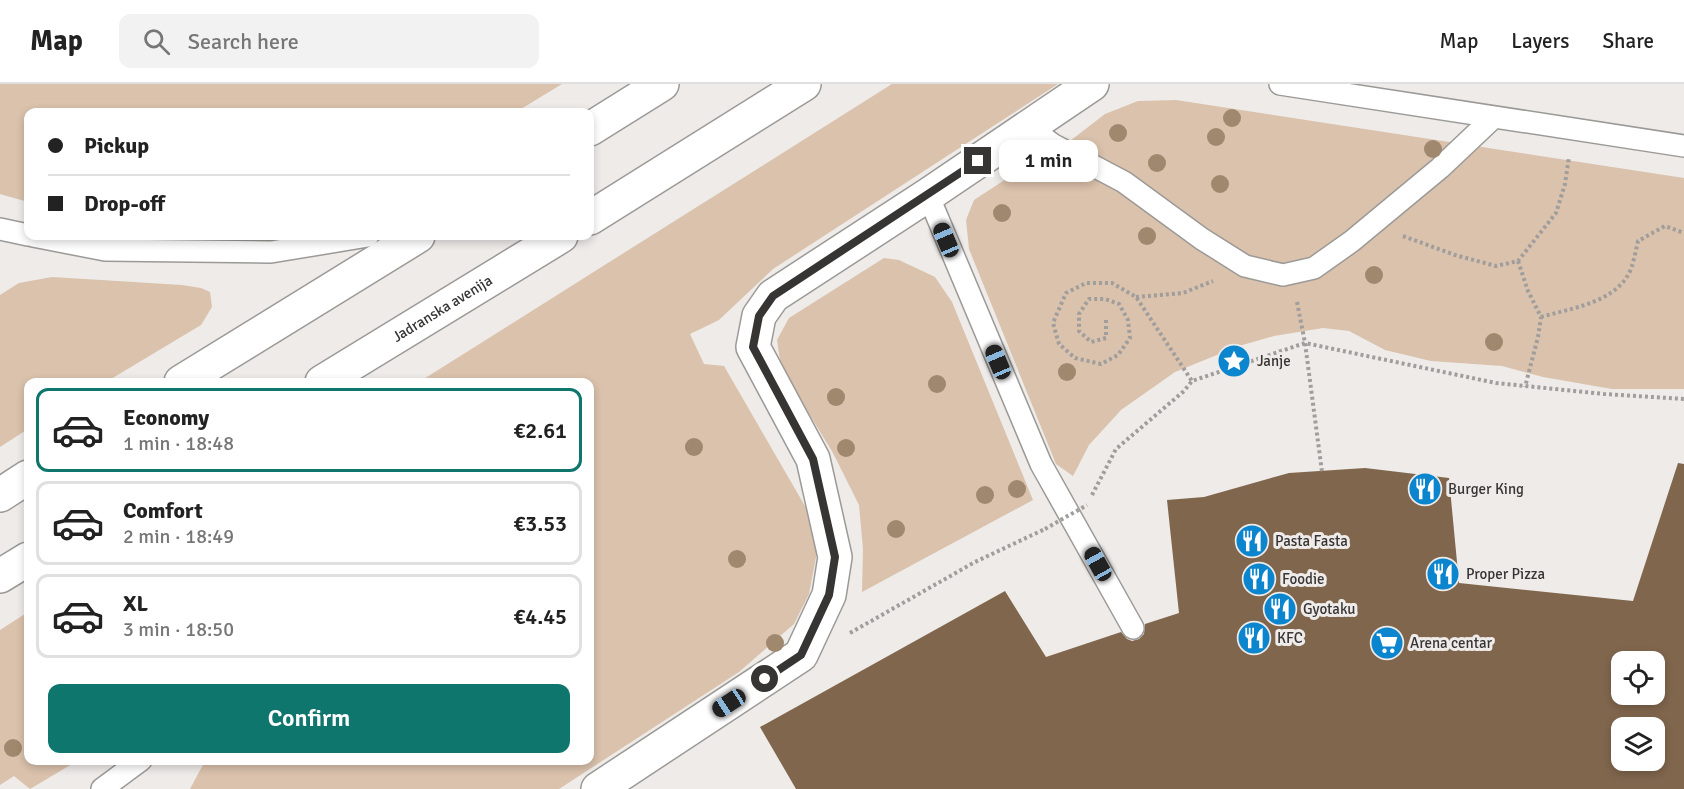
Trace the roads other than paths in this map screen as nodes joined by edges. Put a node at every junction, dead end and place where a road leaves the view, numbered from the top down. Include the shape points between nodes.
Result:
1 (662, 84) edge
2 (804, 84) edge
3 (1092, 84) edge
4 (1282, 84) edge
5 (1494, 117) junction
6 (594, 126) edge
7 (1029, 127) junction
8 (1684, 146) edge
9 (928, 195) junction
10 (594, 215) edge
11 (0, 229) edge
12 (24, 234) edge
13 (56, 240) edge
14 (344, 240) edge
15 (412, 240) edge
16 (555, 240) edge
17 (187, 378) edge
18 (331, 378) edge
19 (24, 480) edge
20 (0, 495) edge
21 (24, 561) edge
22 (0, 576) edge
23 (1133, 628) dead end
24 (134, 765) edge
25 (102, 789) edge
26 (598, 789) edge

1 - 6 street
2 - 10 street
3 - 7 street
4 - 5 lane
5 - 7 lane via 1352,241 1314,268 1283,275 1245,266 1124,182 1052,144
5 - 8 lane
7 - 9 street
9 - 23 lane via 1041,464
9 - 26 street via 773,296 759,316 753,347 813,459 835,557 829,595 801,655
11 - 12 lane
13 - 14 lane via 105,250 271,252
15 - 17 street
16 - 18 street, Jadranska avenija
19 - 20 street
21 - 22 street
24 - 25 lane

